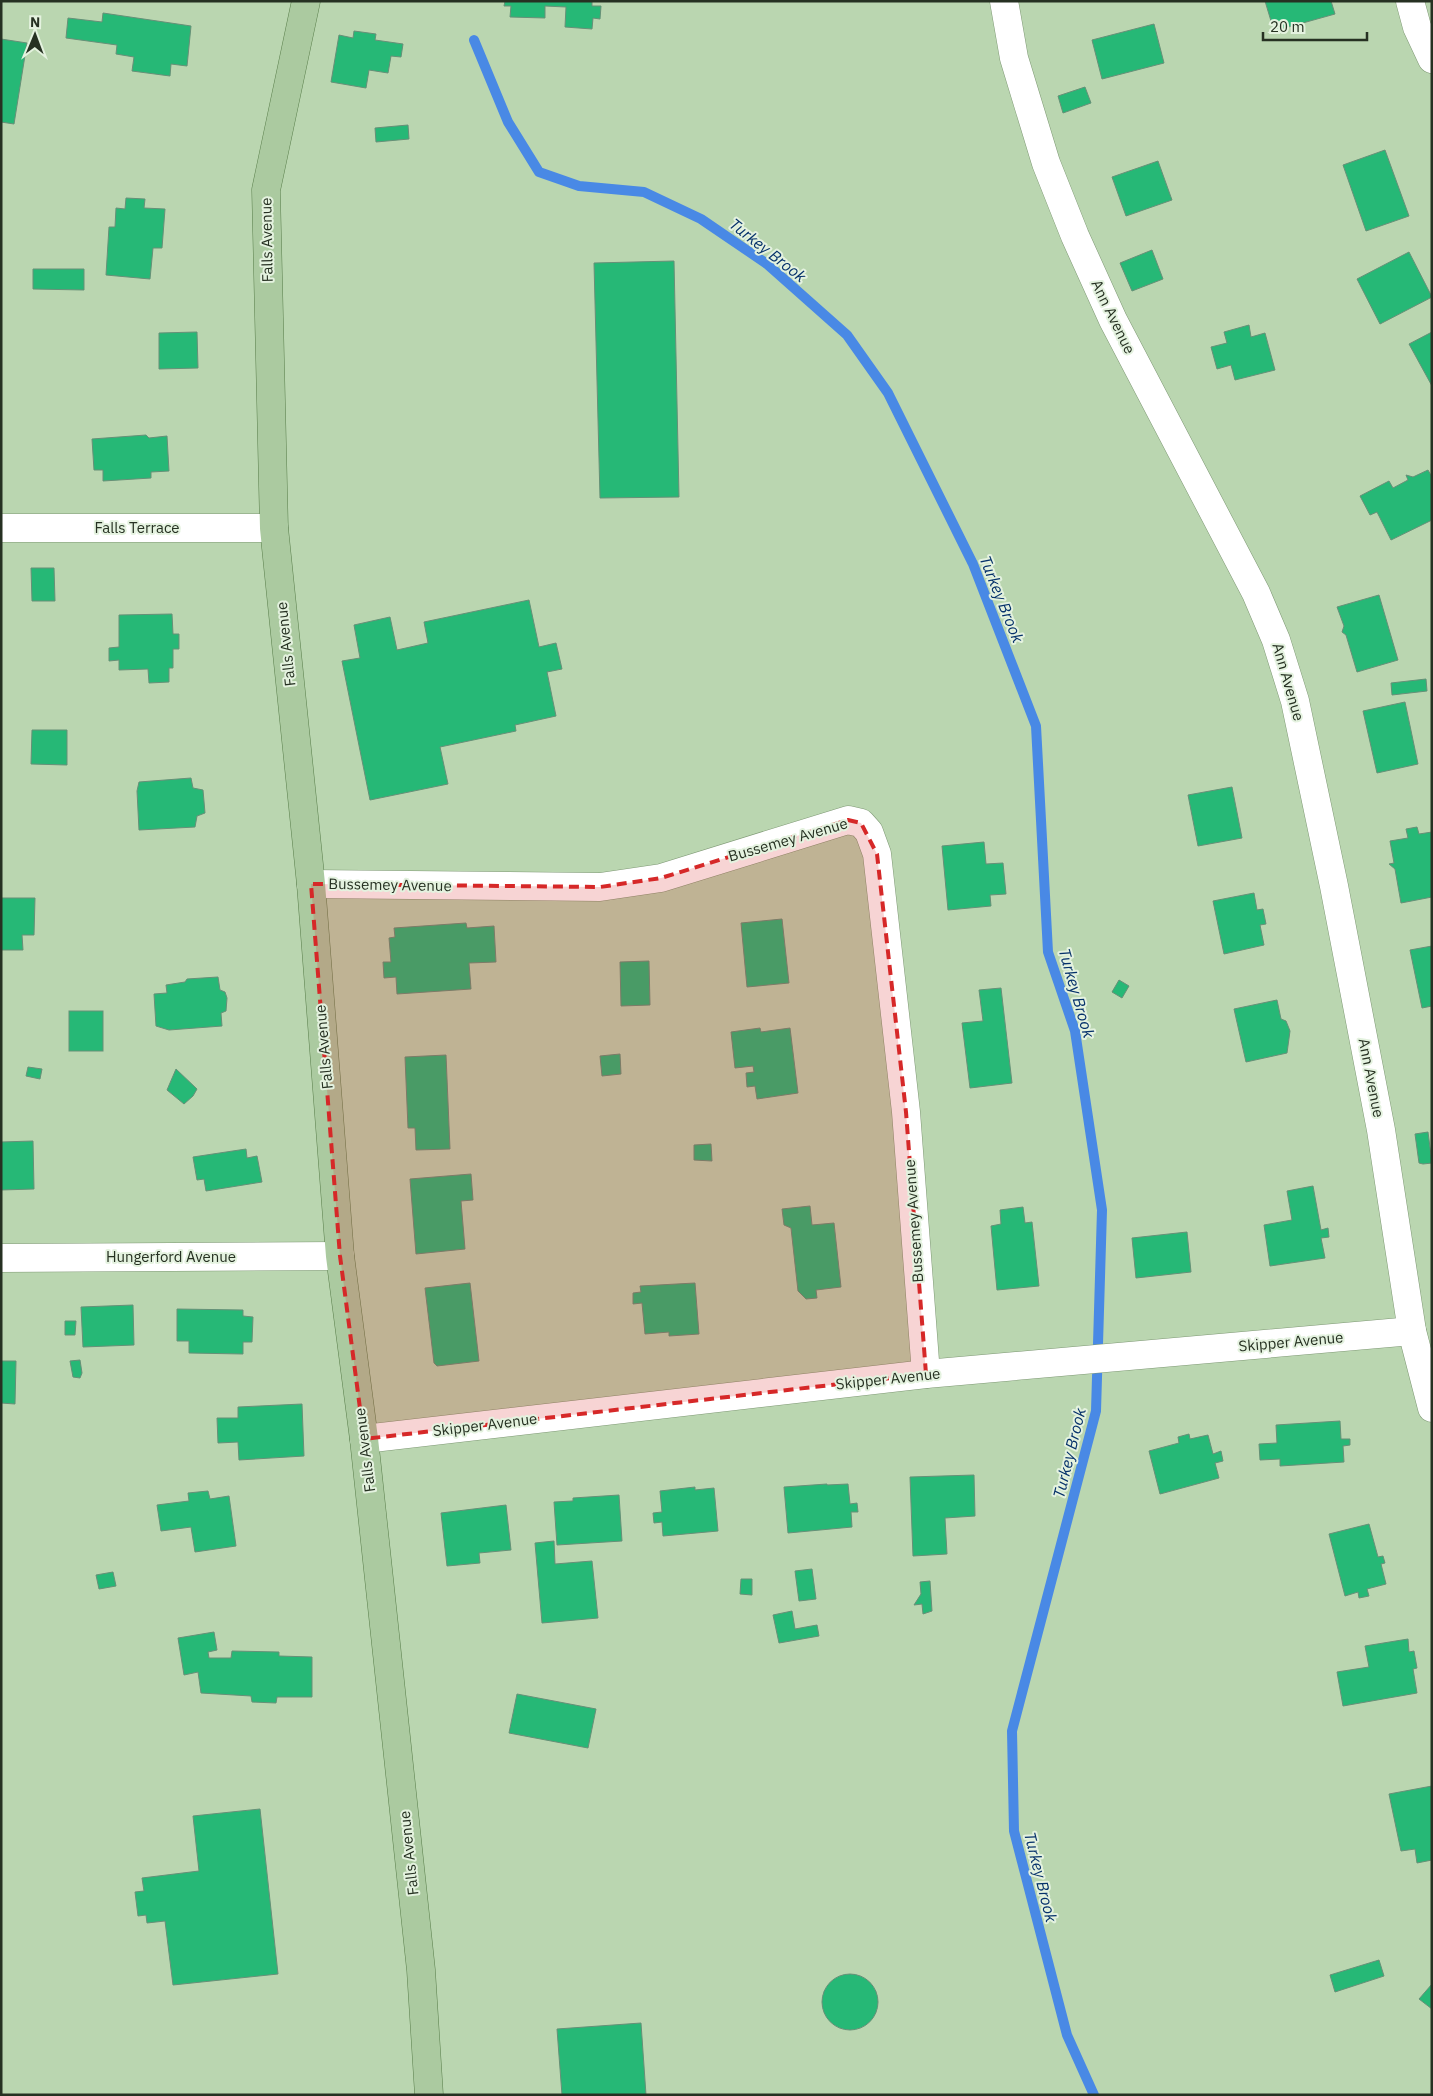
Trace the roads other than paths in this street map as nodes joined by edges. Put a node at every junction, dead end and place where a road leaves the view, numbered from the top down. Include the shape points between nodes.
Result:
1 (306, 1) edge
2 (1004, 1) edge
3 (1410, 1) edge
4 (1432, 59) edge
5 (1, 528) edge
6 (274, 528) junction
7 (311, 884) junction
8 (340, 1256) junction
9 (1, 1258) edge
10 (1412, 1331) junction
11 (926, 1374) junction
12 (1432, 1408) edge
13 (364, 1439) junction
14 (429, 2095) edge

1 - 6 main road, Falls Avenue via 266,190
2 - 10 street, Ann Avenue via 1014,58 1046,162 1075,236 1113,320 1256,593 1276,640 1295,701 1381,1130
3 - 4 street via 1417,27
5 - 6 street, Falls Terrace
6 - 7 main road, Falls Avenue
7 - 8 main road, Falls Avenue
7 - 11 street, Bussemey Avenue via 600,887 661,878 848,820 861,823 869,832 877,854 906,1112
8 - 9 street, Hungerford Avenue
8 - 13 main road, Falls Avenue
10 - 11 street, Skipper Avenue
10 - 12 street, Ann Avenue
11 - 13 street, Skipper Avenue
13 - 14 main road, Falls Avenue via 421,1970

